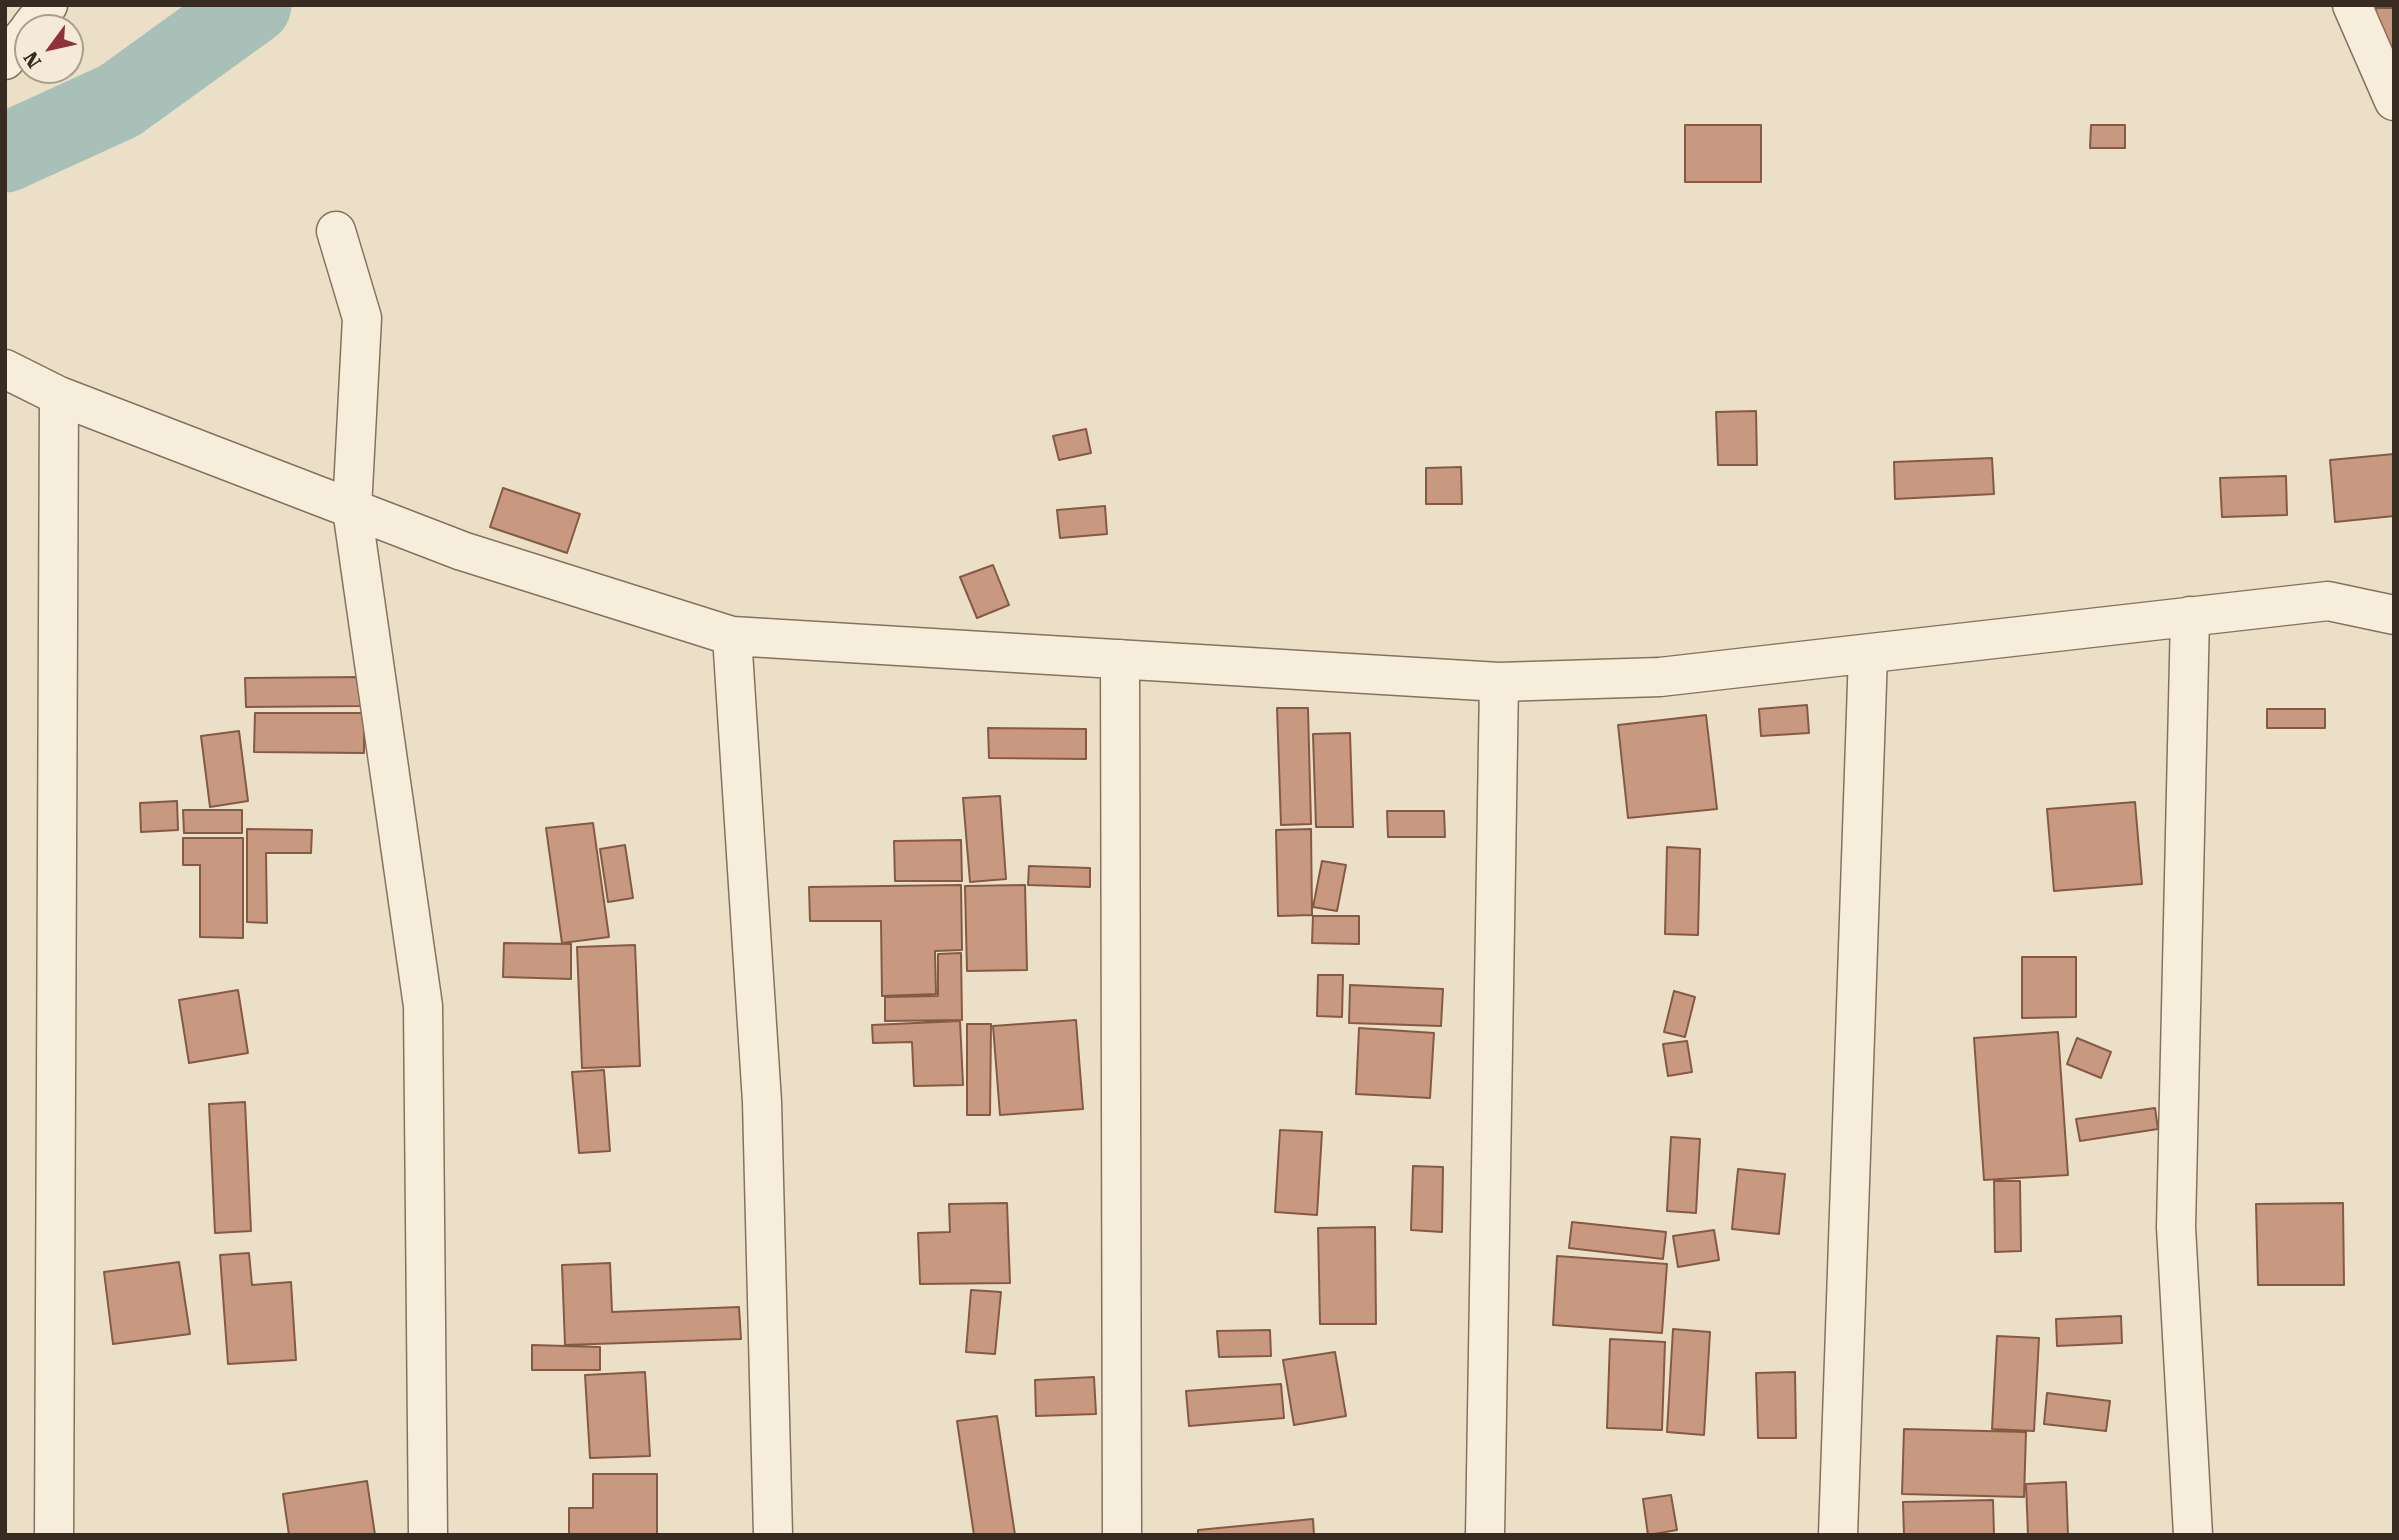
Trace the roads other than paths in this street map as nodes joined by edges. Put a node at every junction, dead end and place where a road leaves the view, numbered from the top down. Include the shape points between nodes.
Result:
1 (2352, 5) edge
2 (2394, 101) edge
3 (337, 231) dead end
4 (5, 369) edge
5 (59, 396) junction
6 (352, 509) junction
7 (2394, 615) edge
8 (2190, 616) junction
9 (732, 636) junction
10 (1868, 654) junction
11 (1120, 659) junction
12 (1499, 682) junction
13 (54, 1535) edge
14 (428, 1535) edge
15 (773, 1535) edge
16 (1122, 1535) edge
17 (1485, 1535) edge
18 (1838, 1535) edge
19 (2193, 1535) edge

1 - 2 street
3 - 6 street via 362,318
4 - 5 street
5 - 6 street
5 - 13 street
6 - 9 street via 462,551
6 - 14 street via 423,1006
7 - 8 street via 2328,601
8 - 10 street
8 - 19 street via 2176,1227
9 - 11 street
9 - 15 street via 762,1102
10 - 12 street via 1660,677
10 - 18 street
11 - 12 street
11 - 16 street
12 - 17 street

